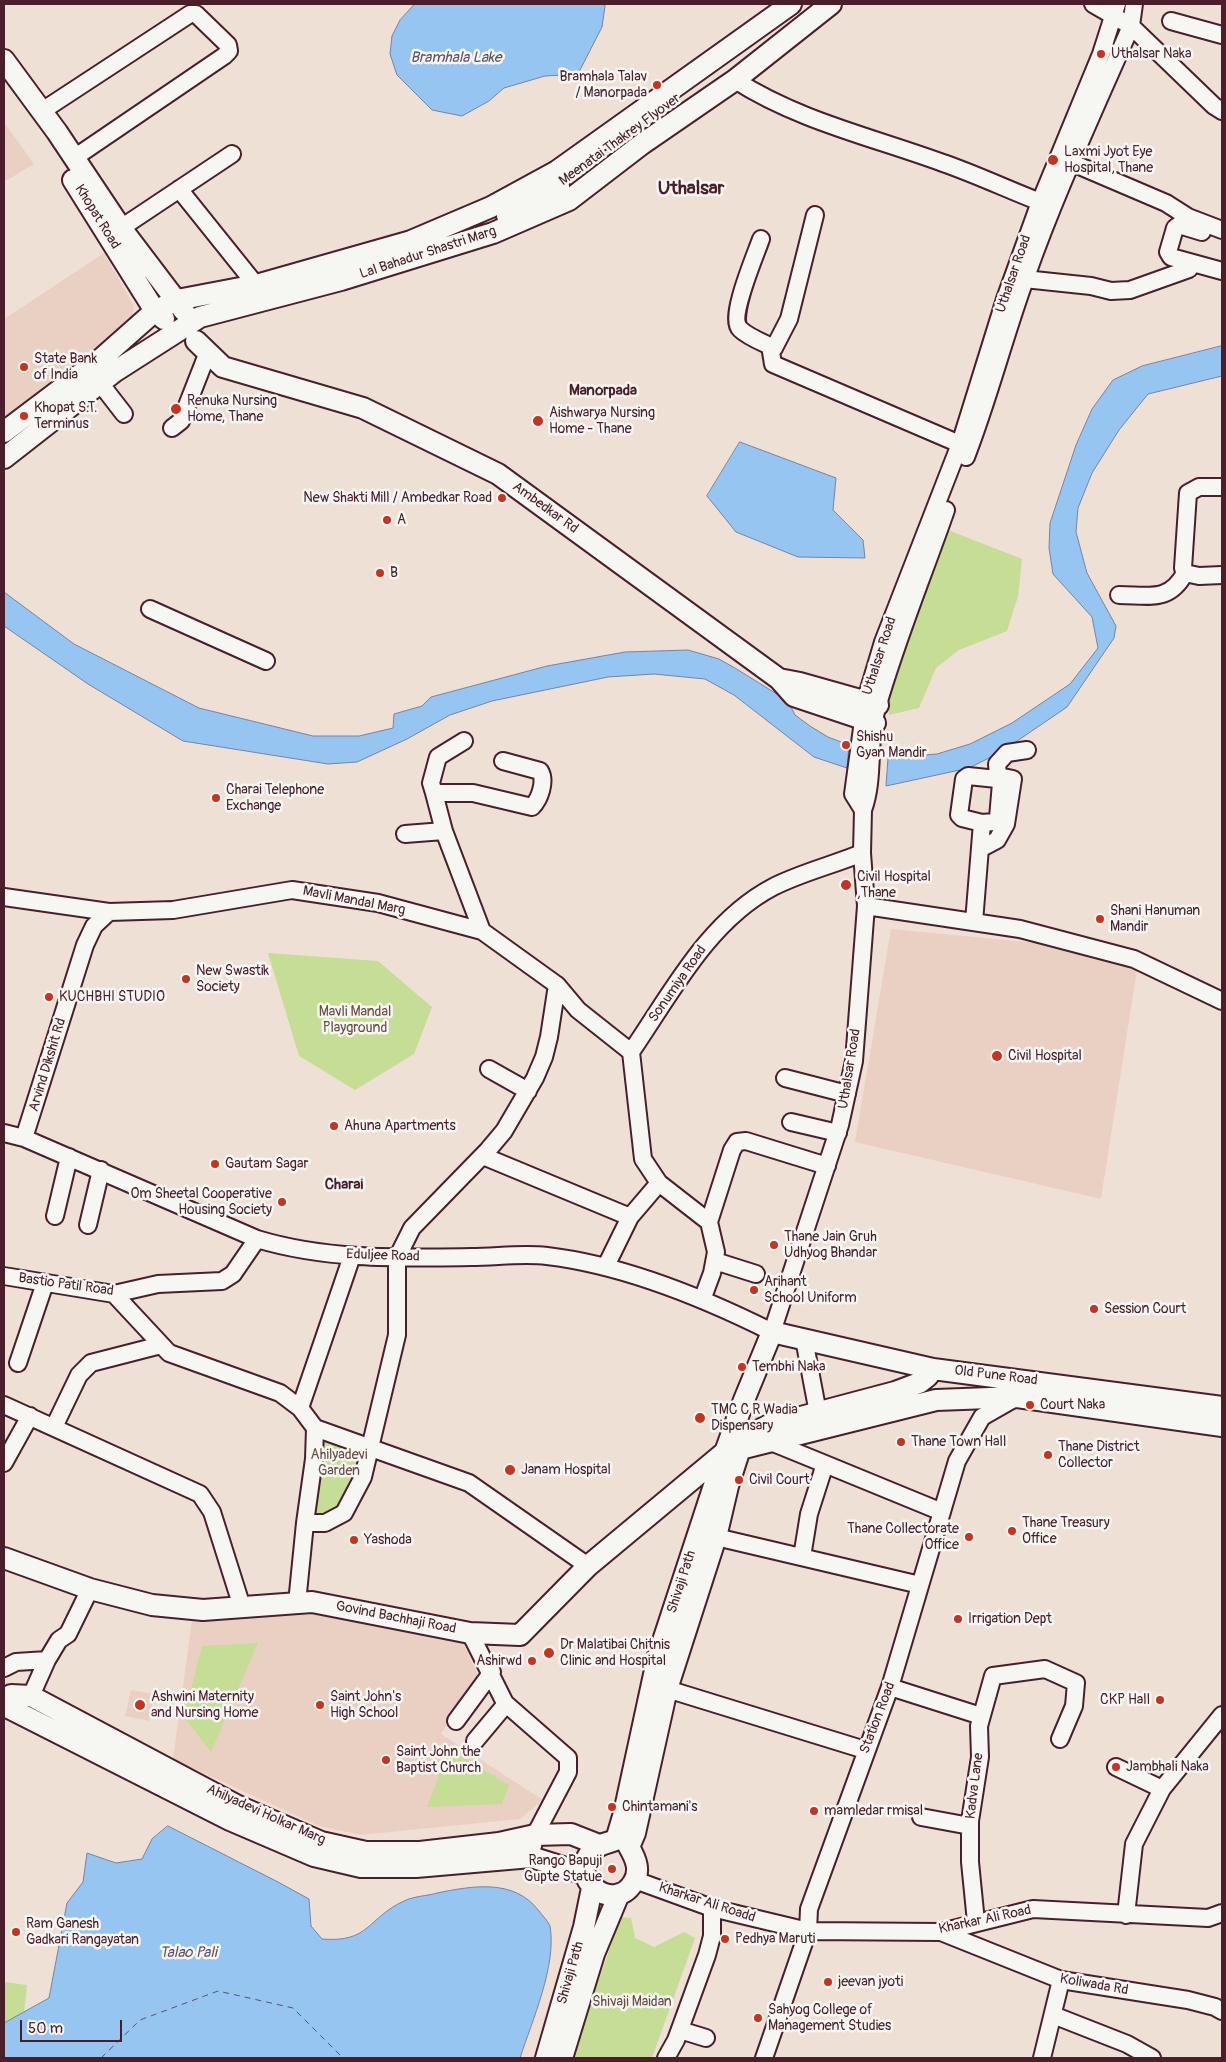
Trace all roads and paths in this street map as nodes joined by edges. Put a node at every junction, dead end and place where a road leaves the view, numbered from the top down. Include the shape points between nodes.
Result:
1 (791, 4) edge
2 (806, 4) edge
3 (831, 4) edge
4 (1093, 4) edge
5 (1134, 4) edge
6 (1114, 10) edge
7 (1171, 21) dead end
8 (1131, 26) junction
9 (1222, 35) edge
10 (4, 60) edge
11 (735, 80) junction
12 (4, 82) edge
13 (42, 111) junction
14 (1222, 111) edge
15 (232, 154) dead end
16 (74, 158) junction
17 (1065, 160) junction
18 (179, 189) junction
19 (1046, 204) junction
20 (479, 212) junction
21 (509, 214) junction
22 (815, 215) dead end
23 (1186, 222) junction
24 (121, 228) junction
25 (1222, 230) edge
26 (493, 234) junction
27 (1222, 238) edge
28 (761, 239) dead end
29 (1189, 269) dead end
30 (1222, 271) edge
31 (1019, 278) junction
32 (256, 285) junction
33 (177, 300) junction
34 (155, 310) junction
35 (193, 337) junction
36 (774, 348) junction
37 (100, 383) junction
38 (124, 414) dead end
39 (172, 428) dead end
40 (4, 432) edge
41 (965, 446) junction
42 (4, 458) edge
43 (1222, 487) edge
44 (1184, 573) junction
45 (1222, 575) edge
46 (1119, 595) dead end
47 (150, 609) dead end
48 (266, 661) dead end
49 (870, 712) junction
50 (464, 741) dead end
51 (1027, 750) dead end
52 (503, 761) dead end
53 (434, 793) junction
54 (982, 823) dead end
55 (444, 831) junction
56 (405, 834) dead end
57 (980, 849) junction
58 (862, 853) junction
59 (4, 897) edge
60 (866, 906) junction
61 (109, 912) junction
62 (974, 922) junction
63 (482, 931) junction
64 (557, 985) junction
65 (1222, 1000) edge
66 (631, 1052) junction
67 (489, 1068) dead end
68 (785, 1078) dead end
69 (528, 1091) junction
70 (847, 1094) junction
71 (791, 1122) dead end
72 (4, 1133) edge
73 (838, 1133) junction
74 (24, 1138) junction
75 (483, 1156) junction
76 (69, 1157) junction
77 (827, 1166) junction
78 (101, 1170) junction
79 (659, 1184) junction
80 (55, 1216) dead end
81 (630, 1217) junction
82 (709, 1222) junction
83 (88, 1224) dead end
84 (257, 1239) junction
85 (352, 1256) junction
86 (397, 1258) junction
87 (715, 1260) junction
88 (606, 1266) junction
89 (756, 1274) dead end
90 (4, 1276) edge
91 (45, 1283) junction
92 (114, 1294) junction
93 (702, 1300) junction
94 (772, 1332) junction
95 (804, 1339) junction
96 (161, 1345) junction
97 (18, 1363) dead end
98 (933, 1369) junction
99 (1017, 1396) junction
100 (4, 1405) edge
101 (1222, 1407) edge
102 (300, 1408) junction
103 (818, 1413) junction
104 (30, 1416) junction
105 (1222, 1426) edge
106 (54, 1427) junction
107 (315, 1428) junction
108 (772, 1442) junction
109 (371, 1448) junction
110 (733, 1450) junction
111 (4, 1463) edge
112 (825, 1464) junction
113 (942, 1512) junction
114 (305, 1523) junction
115 (716, 1537) junction
116 (802, 1557) junction
117 (4, 1558) edge
118 (588, 1566) junction
119 (920, 1585) junction
120 (90, 1589) junction
121 (297, 1603) junction
122 (242, 1607) junction
123 (470, 1633) junction
124 (47, 1660) junction
125 (4, 1668) edge
126 (492, 1672) junction
127 (890, 1688) junction
128 (667, 1689) junction
129 (31, 1696) junction
130 (6, 1698) edge
131 (506, 1704) junction
132 (1222, 1715) edge
133 (981, 1716) junction
134 (456, 1721) dead end
135 (1060, 1739) dead end
136 (475, 1741) dead end
137 (865, 1750) junction
138 (1116, 1768) dead end
139 (1162, 1789) junction
140 (921, 1817) dead end
141 (970, 1826) junction
142 (535, 1835) junction
143 (615, 1844) junction
144 (531, 1857) junction
145 (635, 1880) junction
146 (588, 1881) junction
147 (619, 1894) junction
148 (712, 1908) junction
149 (1222, 1913) edge
150 (1126, 1915) junction
151 (976, 1922) junction
152 (808, 1931) junction
153 (942, 1932) junction
154 (1061, 1980) junction
155 (1222, 2011) edge
156 (1053, 2015) junction
157 (680, 2030) junction
158 (706, 2038) dead end
159 (1127, 2051) edge
160 (546, 2058) edge
161 (562, 2058) edge
162 (666, 2058) edge
163 (764, 2058) edge
164 (1042, 2058) edge
165 (1152, 2058) edge

1 - 20 main road, Lal Bahadur Shastri Marg via 557,171
2 - 21 main road, Meenatai Thakrey Flyover via 557,187
3 - 11 main road, Lal Bahadur Shastri Marg
4 - 6 street
5 - 8 street
6 - 8 street
6 - 17 street, Uthalsar Road
7 - 9 street
8 - 14 street
8 - 17 street
10 - 13 main road, Khopat Road
11 - 19 street via 766,100 820,123 943,163
11 - 26 main road, Lal Bahadur Shastri Marg via 642,144 569,200
12 - 34 main road, Khopat Road via 69,173
13 - 16 main road, Khopat Road
13 - 16 street via 190,14 196,14 228,45 229,51 224,56
15 - 18 street
16 - 24 main road, Khopat Road
17 - 19 street, Uthalsar Road
17 - 23 street via 1166,203
18 - 24 street
18 - 32 street
19 - 31 street, Uthalsar Road
20 - 21 main road
20 - 32 main road, Lal Bahadur Shastri Marg via 411,241
21 - 26 main road, Meenatai Thakrey Flyover
22 - 36 street via 789,319
23 - 25 street
23 - 27 street
23 - 30 street via 1175,228 1168,252 1171,257
24 - 33 main road, Khopat Road
26 - 35 main road, Lal Bahadur Shastri Marg via 341,280 200,317
28 - 36 street via 738,305 736,321 739,328
29 - 31 street via 1130,290 1111,291
31 - 41 street, Uthalsar Road
32 - 33 main road, Lal Bahadur Shastri Marg
33 - 34 main road, Lal Bahadur Shastri Marg
33 - 35 main road, Khopat Road
34 - 35 main road, Khopat Road
34 - 40 main road, Lal Bahadur Shastri Marg via 102,358
35 - 37 main road, Lal Bahadur Shastri Marg
35 - 39 street via 181,421
35 - 49 main road, Ambedkar Rd via 223,367 363,408 498,474 779,679 794,696
36 - 41 street via 771,352 773,364
37 - 38 street
37 - 42 main road, Lal Bahadur Shastri Marg
41 - 49 street, Uthalsar Road via 928,544 884,642
43 - 44 street via 1199,487 1188,493
44 - 45 street
44 - 46 street via 1178,585 1168,593
47 - 48 street
49 - 58 street, Uthalsar Road via 868,796 863,810
50 - 53 street via 438,757 431,783
51 - 57 street via 1007,754 997,764 998,776 1017,778 1006,824 996,840
52 - 53 street via 540,770 543,775 541,790 532,807 473,793
53 - 55 street
54 - 57 street
55 - 56 street
55 - 63 street
57 - 62 street
58 - 60 street, Uthalsar Road
58 - 66 street, Sonumiya Road via 774,886 751,900 705,944
59 - 61 street, Mavli Mandal Marg
60 - 62 street
60 - 70 street, Uthalsar Road via 854,1061
61 - 63 street, Mavli Mandal Marg via 173,910 292,890 378,903
61 - 74 street, Arvind Dikshit Rd via 94,926 85,945
62 - 65 street via 1020,929 1134,959
63 - 64 street, Mavli Mandal Marg
64 - 66 street, Mavli Mandal Marg via 578,1010
64 - 69 street via 544,1057
66 - 79 street via 643,1159
67 - 69 street
68 - 70 street
69 - 75 street via 504,1131
70 - 73 street, Uthalsar Road
71 - 73 street
72 - 74 street, Eduljee Road
73 - 77 street, Uthalsar Road
74 - 76 street, Eduljee Road
75 - 81 street
75 - 86 street via 412,1228
76 - 78 street, Eduljee Road
76 - 80 street
77 - 82 street via 746,1141 736,1142
77 - 94 street, Uthalsar Road
78 - 83 street
78 - 84 street, Eduljee Road
79 - 81 street
79 - 82 street
81 - 88 street
82 - 87 street
84 - 85 street, Eduljee Road via 288,1248
84 - 92 street, Bastio Patil Road via 233,1274 222,1281 158,1284
85 - 86 street, Eduljee Road
85 - 102 street
86 - 88 street, Eduljee Road via 545,1256
86 - 109 street via 397,1335
87 - 89 street
87 - 93 street
88 - 93 street, Eduljee Road
90 - 91 street, Bastio Patil Road
91 - 92 street, Bastio Patil Road
91 - 97 street
92 - 96 street
93 - 94 street, Eduljee Road
94 - 95 main road, Old Pune Road
94 - 110 main road, Shivaji Path via 744,1400
95 - 98 main road, Old Pune Road
95 - 103 street
96 - 102 street via 169,1354 280,1393
96 - 106 street via 91,1362 79,1375
98 - 101 main road, Old Pune Road
98 - 103 main road, Govind Bachhaji Road via 919,1383
99 - 105 main road, Old Pune Road
99 - 108 main road, Old Pune Road via 936,1400
99 - 113 street, Station Road via 982,1418 957,1462
100 - 104 street
102 - 107 street
103 - 110 main road, Govind Bachhaji Road via 767,1426
104 - 106 street
104 - 111 street
106 - 122 street via 200,1494 212,1512
107 - 109 street
107 - 114 street
108 - 110 main road, Old Pune Road
108 - 112 street
109 - 114 street via 363,1477 344,1513 325,1523
109 - 118 street via 469,1483
110 - 115 main road
110 - 118 main road, Govind Bachhaji Road
110 - 143 main road, Shivaji Path via 658,1656
112 - 113 street
112 - 116 street via 809,1514
113 - 119 street, Station Road
114 - 121 street
115 - 116 street
115 - 128 main road
116 - 119 street
117 - 120 main road, Govind Bachhaji Road
118 - 123 main road, Govind Bachhaji Road via 520,1636
119 - 127 street, Station Road
120 - 122 main road, Govind Bachhaji Road via 152,1605 203,1610
120 - 124 street via 68,1634
121 - 122 main road, Govind Bachhaji Road
121 - 123 main road, Govind Bachhaji Road via 312,1602
123 - 126 street
124 - 125 street via 16,1662
124 - 129 street
126 - 131 street
126 - 134 street
127 - 133 street
127 - 137 street, Station Road
128 - 137 street
128 - 143 main road via 635,1833
129 - 130 main road, Ahilyadevi Holkar Marg
129 - 142 main road, Ahilyadevi Holkar Marg via 238,1806 321,1842 366,1852 420,1852 499,1843
130 - 144 main road, Ahilyadevi Holkar Marg via 230,1820 314,1856 361,1868 416,1867
131 - 136 street
131 - 142 street via 568,1758 568,1772
132 - 139 street
133 - 135 street, Kadva Lane via 993,1676 1045,1668 1076,1683 1074,1706
133 - 141 street, Kadva Lane via 980,1757
137 - 152 street, Station Road via 809,1909
138 - 139 street
139 - 150 street via 1134,1844
140 - 141 street
141 - 151 street, Kadva Lane
142 - 143 main road, Ahilyadevi Holkar Marg via 571,1834
142 - 144 street
143 - 145 main road via 637,1864
143 - 146 main road via 587,1857
144 - 146 main road, Ahilyadevi Holkar Marg
145 - 147 main road
145 - 148 street, Kharkar Ali Roadd
146 - 147 main road via 604,1895
146 - 160 main road, Shivaji Path via 584,1927
147 - 161 main road, Shivaji Path via 594,1954
148 - 152 street, Kharkar Ali Roadd
148 - 157 street via 712,1936
149 - 150 street, Kharkar Ali Road via 1208,1918
150 - 151 street, Kharkar Ali Road via 1033,1909
151 - 153 street, Kharkar Ali Road
152 - 153 street, Kharkar Ali Road
152 - 163 street, Station Road
153 - 154 street, Koliwada Rd
154 - 155 street, Koliwada Rd via 1188,2000
154 - 156 street
156 - 159 street
156 - 164 street
157 - 158 street
157 - 162 street
159 - 165 street

